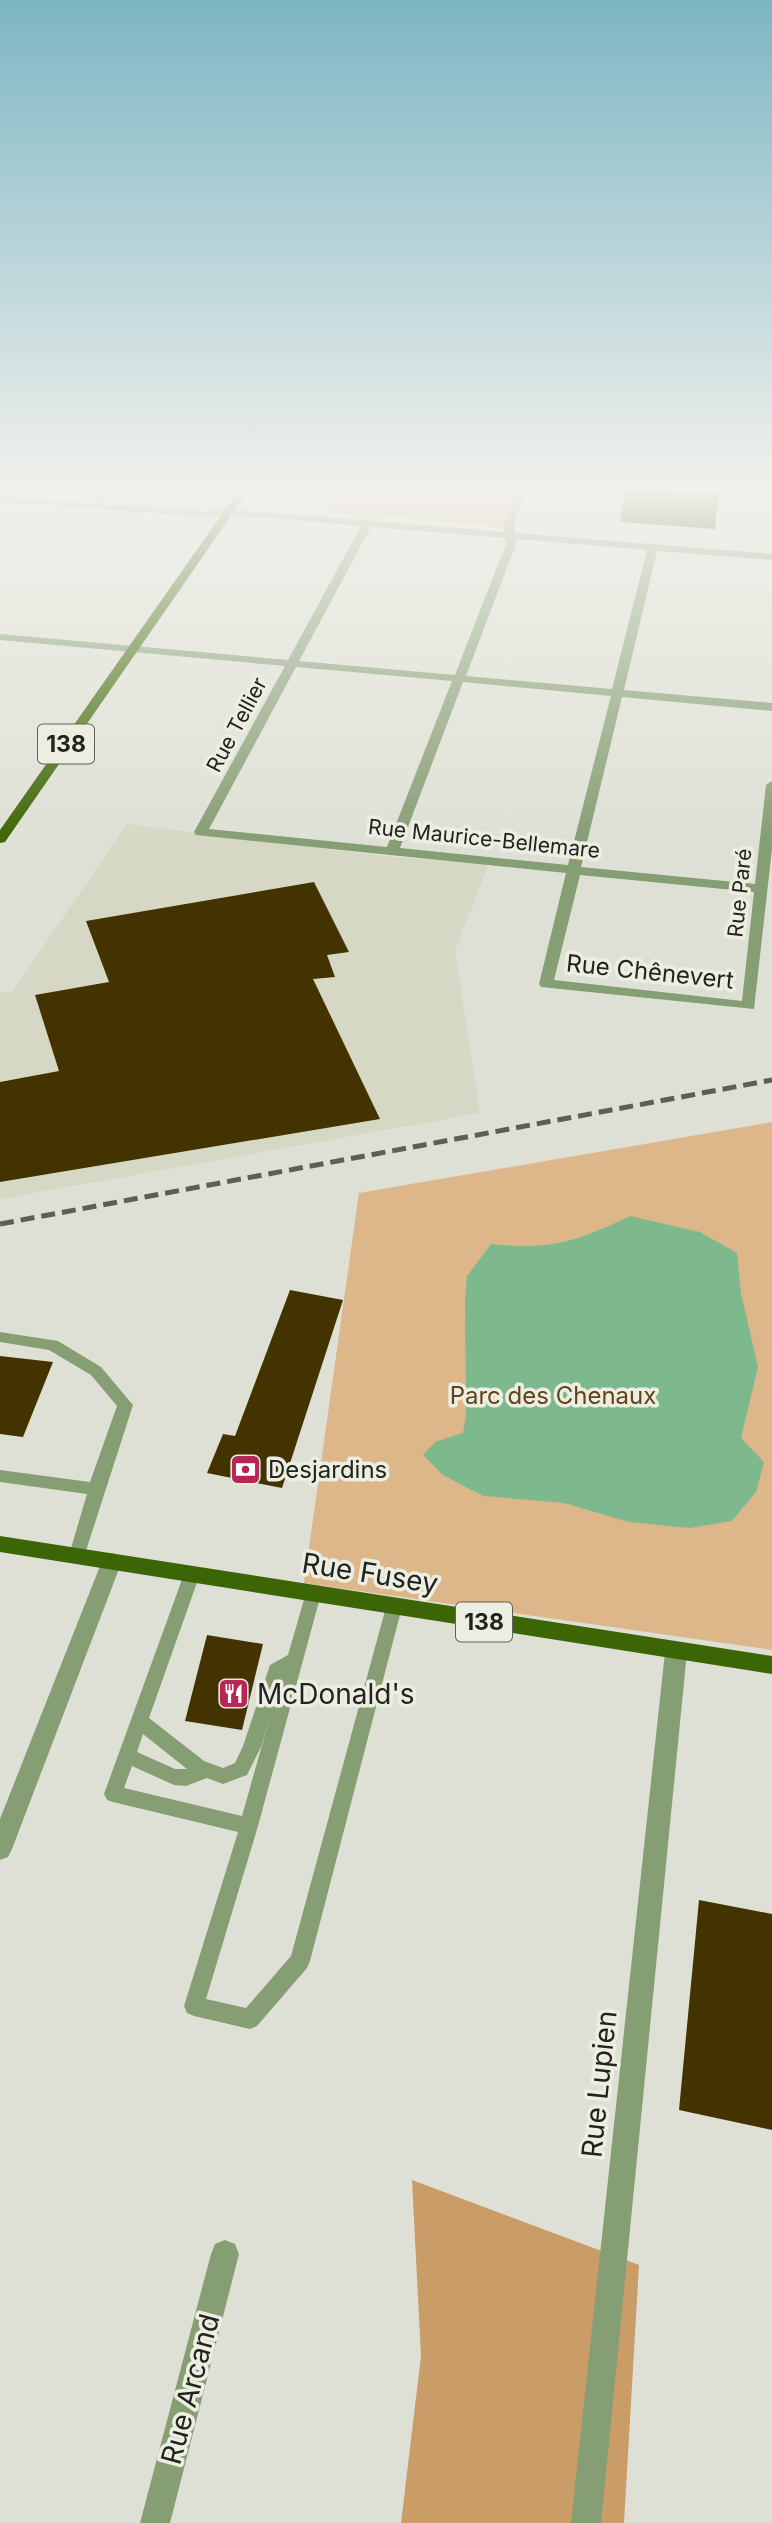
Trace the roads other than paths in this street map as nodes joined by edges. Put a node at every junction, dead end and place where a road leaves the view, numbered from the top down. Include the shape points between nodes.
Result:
1 (163, 605) edge
2 (323, 605) edge
3 (487, 605) edge
4 (638, 605) edge
5 (0, 637) edge
6 (132, 649) junction
7 (291, 664) junction
8 (457, 679) junction
9 (616, 694) junction
10 (772, 707) edge
11 (772, 785) edge
12 (201, 832) joint
13 (0, 839) edge
14 (392, 851) junction
15 (574, 870) junction
16 (762, 889) junction
17 (749, 1006) joint
18 (0, 1337) edge
19 (0, 1476) edge
20 (96, 1489) junction
21 (0, 1544) edge
22 (77, 1555) junction
23 (112, 1561) junction
24 (192, 1574) junction
25 (313, 1594) junction
26 (394, 1607) junction
27 (676, 1652) junction
28 (295, 1659) junction
29 (772, 1665) edge
30 (140, 1721) junction
31 (128, 1756) junction
32 (207, 1770) junction
33 (249, 1826) junction
34 (0, 1849) edge
35 (225, 2255) dead end
36 (155, 2523) edge
37 (586, 2523) edge

1 - 6 main road, 138
2 - 7 street, Rue Tellier
3 - 8 street
4 - 9 street
5 - 6 street
6 - 7 street
6 - 13 main road, 138
7 - 8 street
7 - 12 street, Rue Tellier
8 - 9 street
8 - 14 street
9 - 10 street
9 - 15 street
11 - 16 street, Rue Paré
12 - 14 street, Rue Maurice-Bellemare
14 - 15 street, Rue Maurice-Bellemare
15 - 16 street, Rue Maurice-Bellemare
15 - 17 street, Rue Chênevert via 546,985
16 - 17 street, Rue Paré
18 - 20 lane via 53,1345 96,1371 125,1405
19 - 20 lane
20 - 22 lane
21 - 22 main road, Rue Fusey / 138
22 - 23 main road, Rue Fusey / 138
23 - 24 main road, Rue Fusey / 138
23 - 34 street
24 - 25 main road, Rue Fusey / 138
24 - 30 lane
25 - 26 main road, Rue Fusey / 138
25 - 28 lane
26 - 27 main road, Rue Fusey / 138
26 - 33 lane via 300,1961 250,2019 194,2006
27 - 29 main road, Rue Fusey / 138
27 - 37 street, Rue Lupien
28 - 32 lane via 276,1670 241,1769 223,1776
28 - 33 lane
30 - 31 lane
30 - 32 lane
31 - 32 lane via 174,1777
31 - 33 lane via 113,1794
35 - 36 street, Rue Arcand

